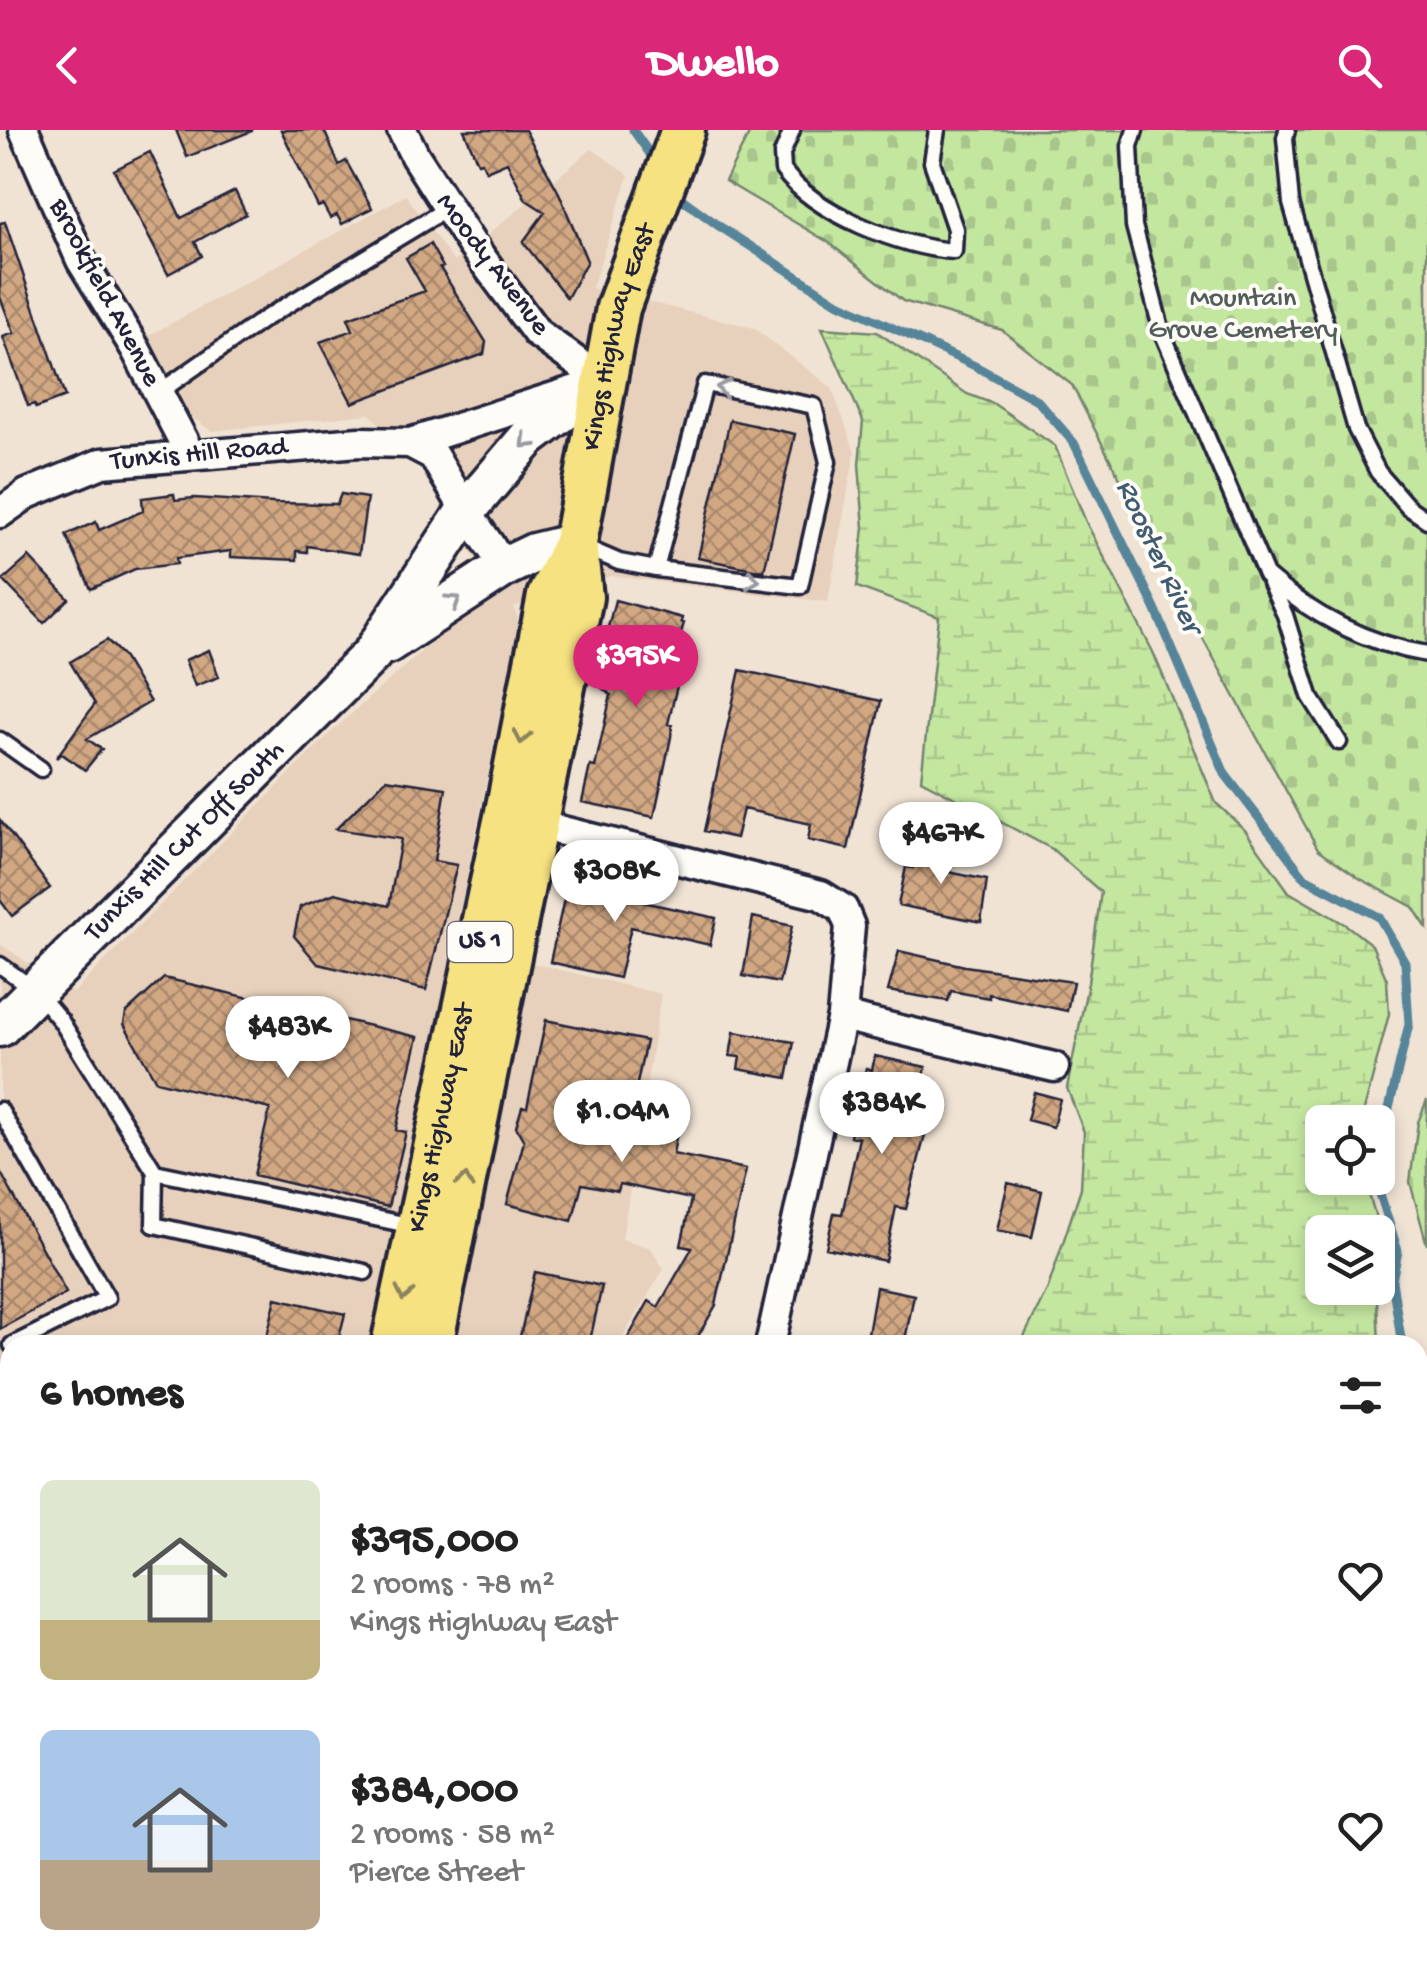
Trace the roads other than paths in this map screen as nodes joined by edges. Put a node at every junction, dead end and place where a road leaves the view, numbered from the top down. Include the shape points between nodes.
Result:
1 (24, 130) edge
2 (402, 130) edge
3 (792, 130) edge
4 (937, 130) edge
5 (1135, 130) edge
6 (1287, 130) edge
7 (681, 134) edge
8 (448, 208) junction
9 (602, 381) junction
10 (158, 392) junction
11 (410, 443) junction
12 (190, 454) junction
13 (466, 511) junction
14 (0, 512) edge
15 (1427, 520) edge
16 (575, 543) junction
17 (505, 567) junction
18 (656, 569) junction
19 (1266, 575) junction
20 (372, 654) junction
21 (1427, 654) edge
22 (0, 740) edge
23 (1339, 742) dead end
24 (41, 769) dead end
25 (521, 821) junction
26 (0, 966) edge
27 (36, 991) junction
28 (842, 1016) junction
29 (0, 1027) edge
30 (1054, 1068) dead end
31 (0, 1110) edge
32 (154, 1172) junction
33 (436, 1231) junction
34 (365, 1272) dead end
35 (31, 1335) edge
36 (397, 1335) edge
37 (431, 1335) edge
38 (772, 1335) edge

1 - 10 street, Brookfield Avenue via 82,260
2 - 8 street, Moody Avenue
3 - 4 lane via 782,170 810,197 891,240 954,251 955,229 932,162
5 - 19 lane via 1134,226 1162,332
6 - 15 lane via 1291,203 1356,429 1378,472
7 - 9 main road, Kings Highway East / US 1 via 624,288
8 - 9 street, Moody Avenue via 537,334
8 - 10 lane
9 - 11 street, Tunxis Hill Road
9 -> 13 main road, Tunxis Hill Cut Off South via 528,438
9 - 16 main road, Kings Highway East / US 1
10 - 12 street, Brookfield Avenue
11 - 12 street, Tunxis Hill Road
11 - 13 street via 433,455
12 - 14 street, Tunxis Hill Road via 102,462
13 - 17 street
13 - 20 main road, Tunxis Hill Cut Off South
16 - 17 main road, Tunxis Hill Cut Off South
16 - 18 lane
16 - 25 main road, Kings Highway East / US 1 via 549,596
20 -> 17 main road, Tunxis Hill Cut Off South
18 -> 18 lane via 800,586 828,462 814,406 706,384
19 - 21 lane via 1326,619 1396,649
19 - 23 lane via 1310,696
20 - 27 main road, Tunxis Hill Cut Off South
22 - 24 lane
25 - 28 street via 822,895 844,909 850,926
25 - 33 main road, Kings Highway East / US 1
26 - 27 lane
27 - 29 main road, Tunxis Hill Cut Off South
27 - 32 lane
28 - 30 street
28 - 38 street
31 - 35 lane via 107,1298
32 - 33 lane
32 - 34 lane via 154,1225
33 -> 36 main road, Kings Highway East / US 1
33 - 37 main road, Kings Highway East / US 1

